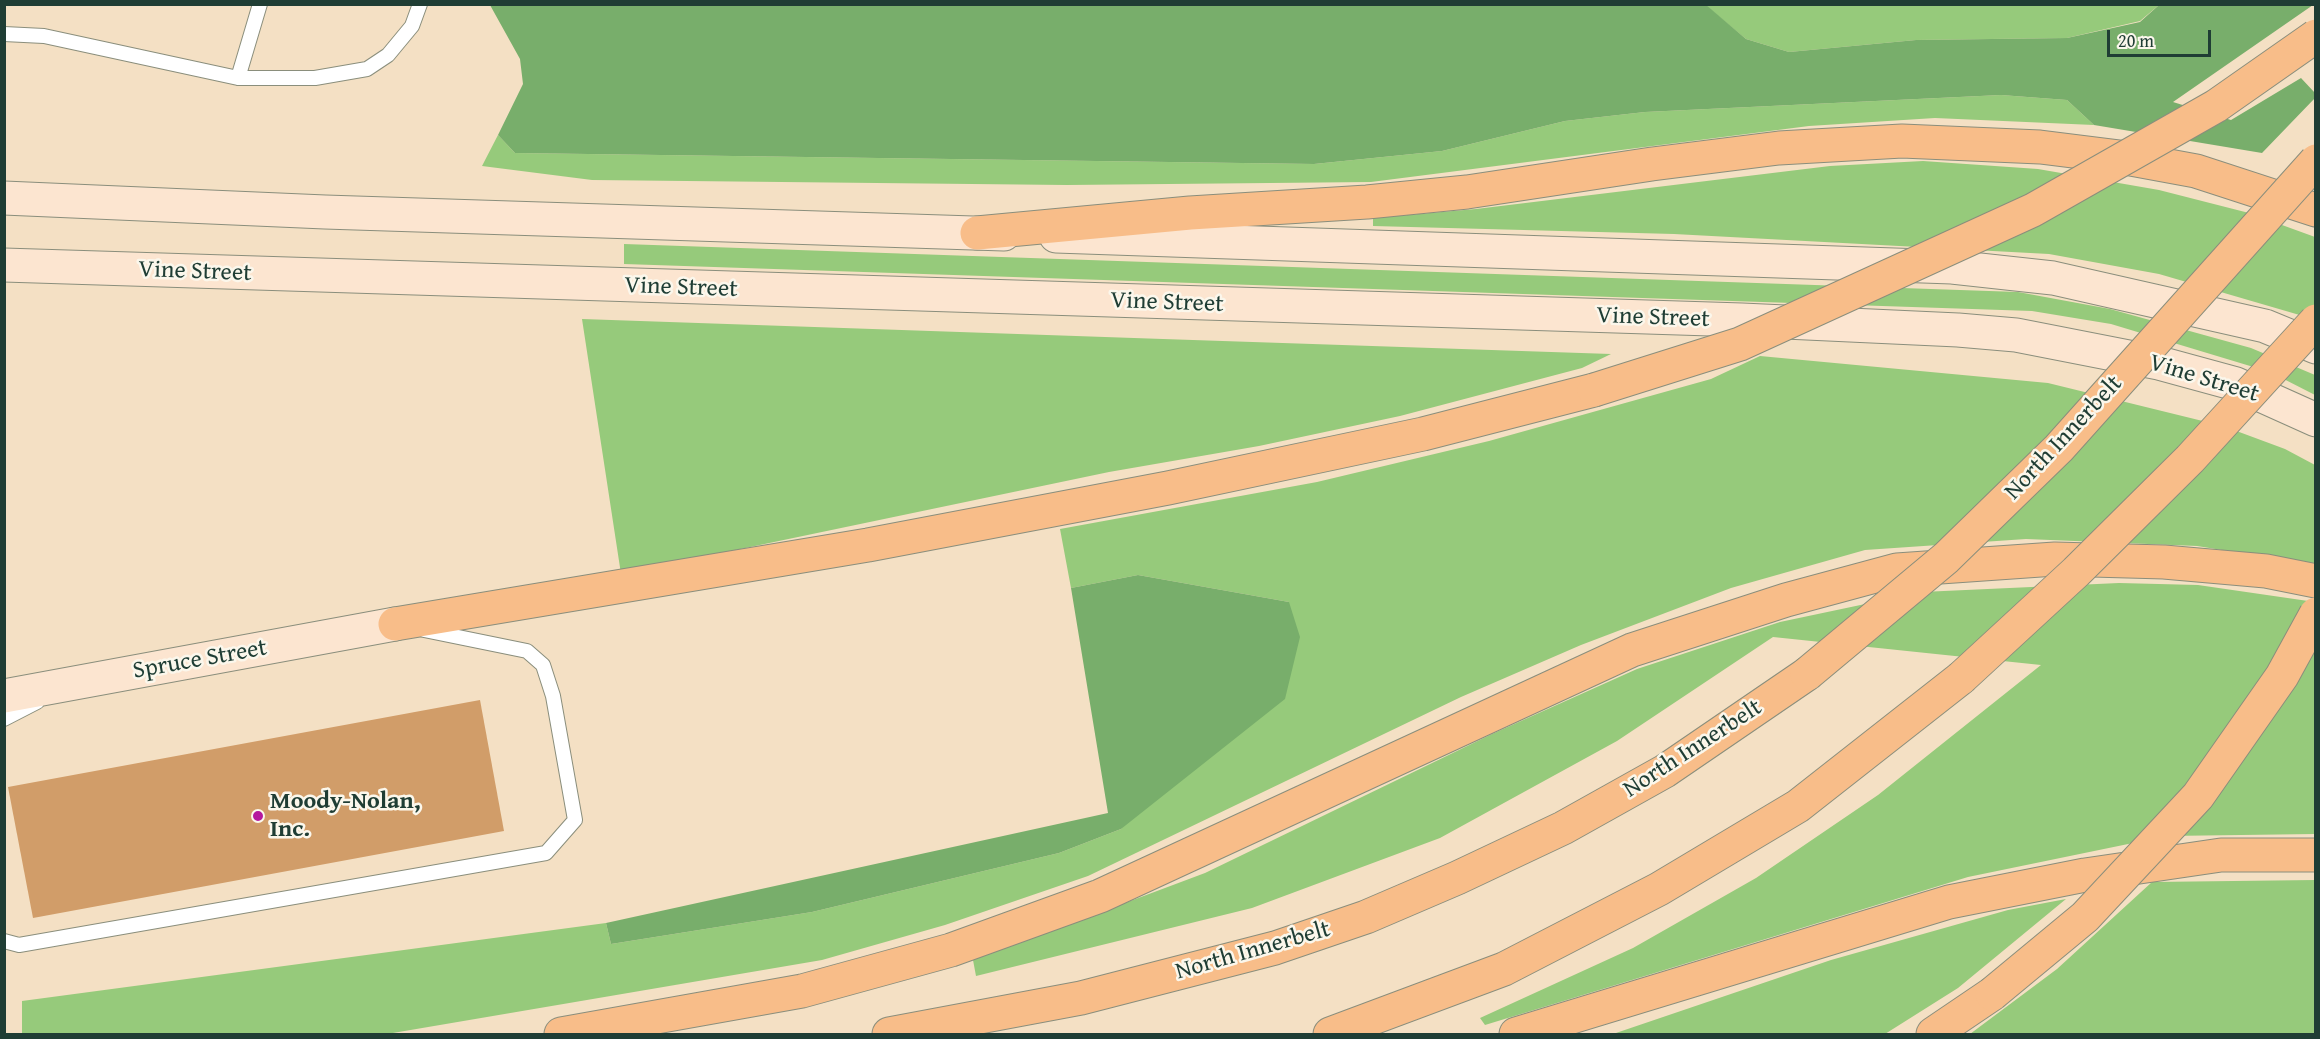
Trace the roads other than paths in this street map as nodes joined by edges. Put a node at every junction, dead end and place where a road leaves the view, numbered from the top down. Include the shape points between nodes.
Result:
1 (260, 4) edge
2 (420, 4) edge
3 (4, 34) edge
4 (2316, 36) edge
5 (238, 78) junction
6 (2316, 161) edge
7 (4, 198) edge
8 (2316, 210) edge
9 (977, 233) junction
10 (4, 265) edge
11 (2316, 321) edge
12 (2316, 347) edge
13 (2316, 420) edge
14 (2316, 581) edge
15 (2316, 614) edge
16 (395, 624) junction
17 (74, 683) junction
18 (4, 696) edge
19 (4, 719) edge
20 (2316, 855) edge
21 (4, 941) edge
22 (561, 1035) edge
23 (889, 1035) edge
24 (1330, 1035) edge
25 (1516, 1035) edge
26 (1933, 1035) edge

1 - 5 lane
2 - 5 lane via 412,26 388,55 367,69 315,78
3 - 5 lane via 44,36
4 - 16 highway, bridge via 2216,106 2033,210 1740,344 1594,390 1423,434 1168,488 868,545
6 - 23 highway, North Innerbelt, bridge via 2059,448 1946,558 1807,674 1665,771 1563,828 1457,878 1366,917 1275,948 1081,998
7 - 9 street
8 - 9 highway via 2196,171 2120,157 2040,147 1902,141 1779,148 1467,192 1367,202 1190,213
9 - 12 street via 1952,267 2053,278 2265,326
10 - 13 street, Vine Street via 1958,330 2016,334 2159,363 2236,384
11 - 24 highway, bridge via 2190,459 2076,572 1960,678 1798,807 1659,889 1504,969
14 - 22 highway via 2266,571 2142,561 2055,559 1897,570 1785,600 1632,650 1100,896 951,950 802,991
15 - 26 highway, bridge via 2283,676 2198,796 2085,917 1992,994
16 - 17 street, Spruce Street
16 - 21 lane via 527,651 543,664 553,696 575,820 546,853 19,945
17 - 18 street, Spruce Street
17 - 19 lane
20 - 25 highway via 2221,855 2085,875 1948,902

